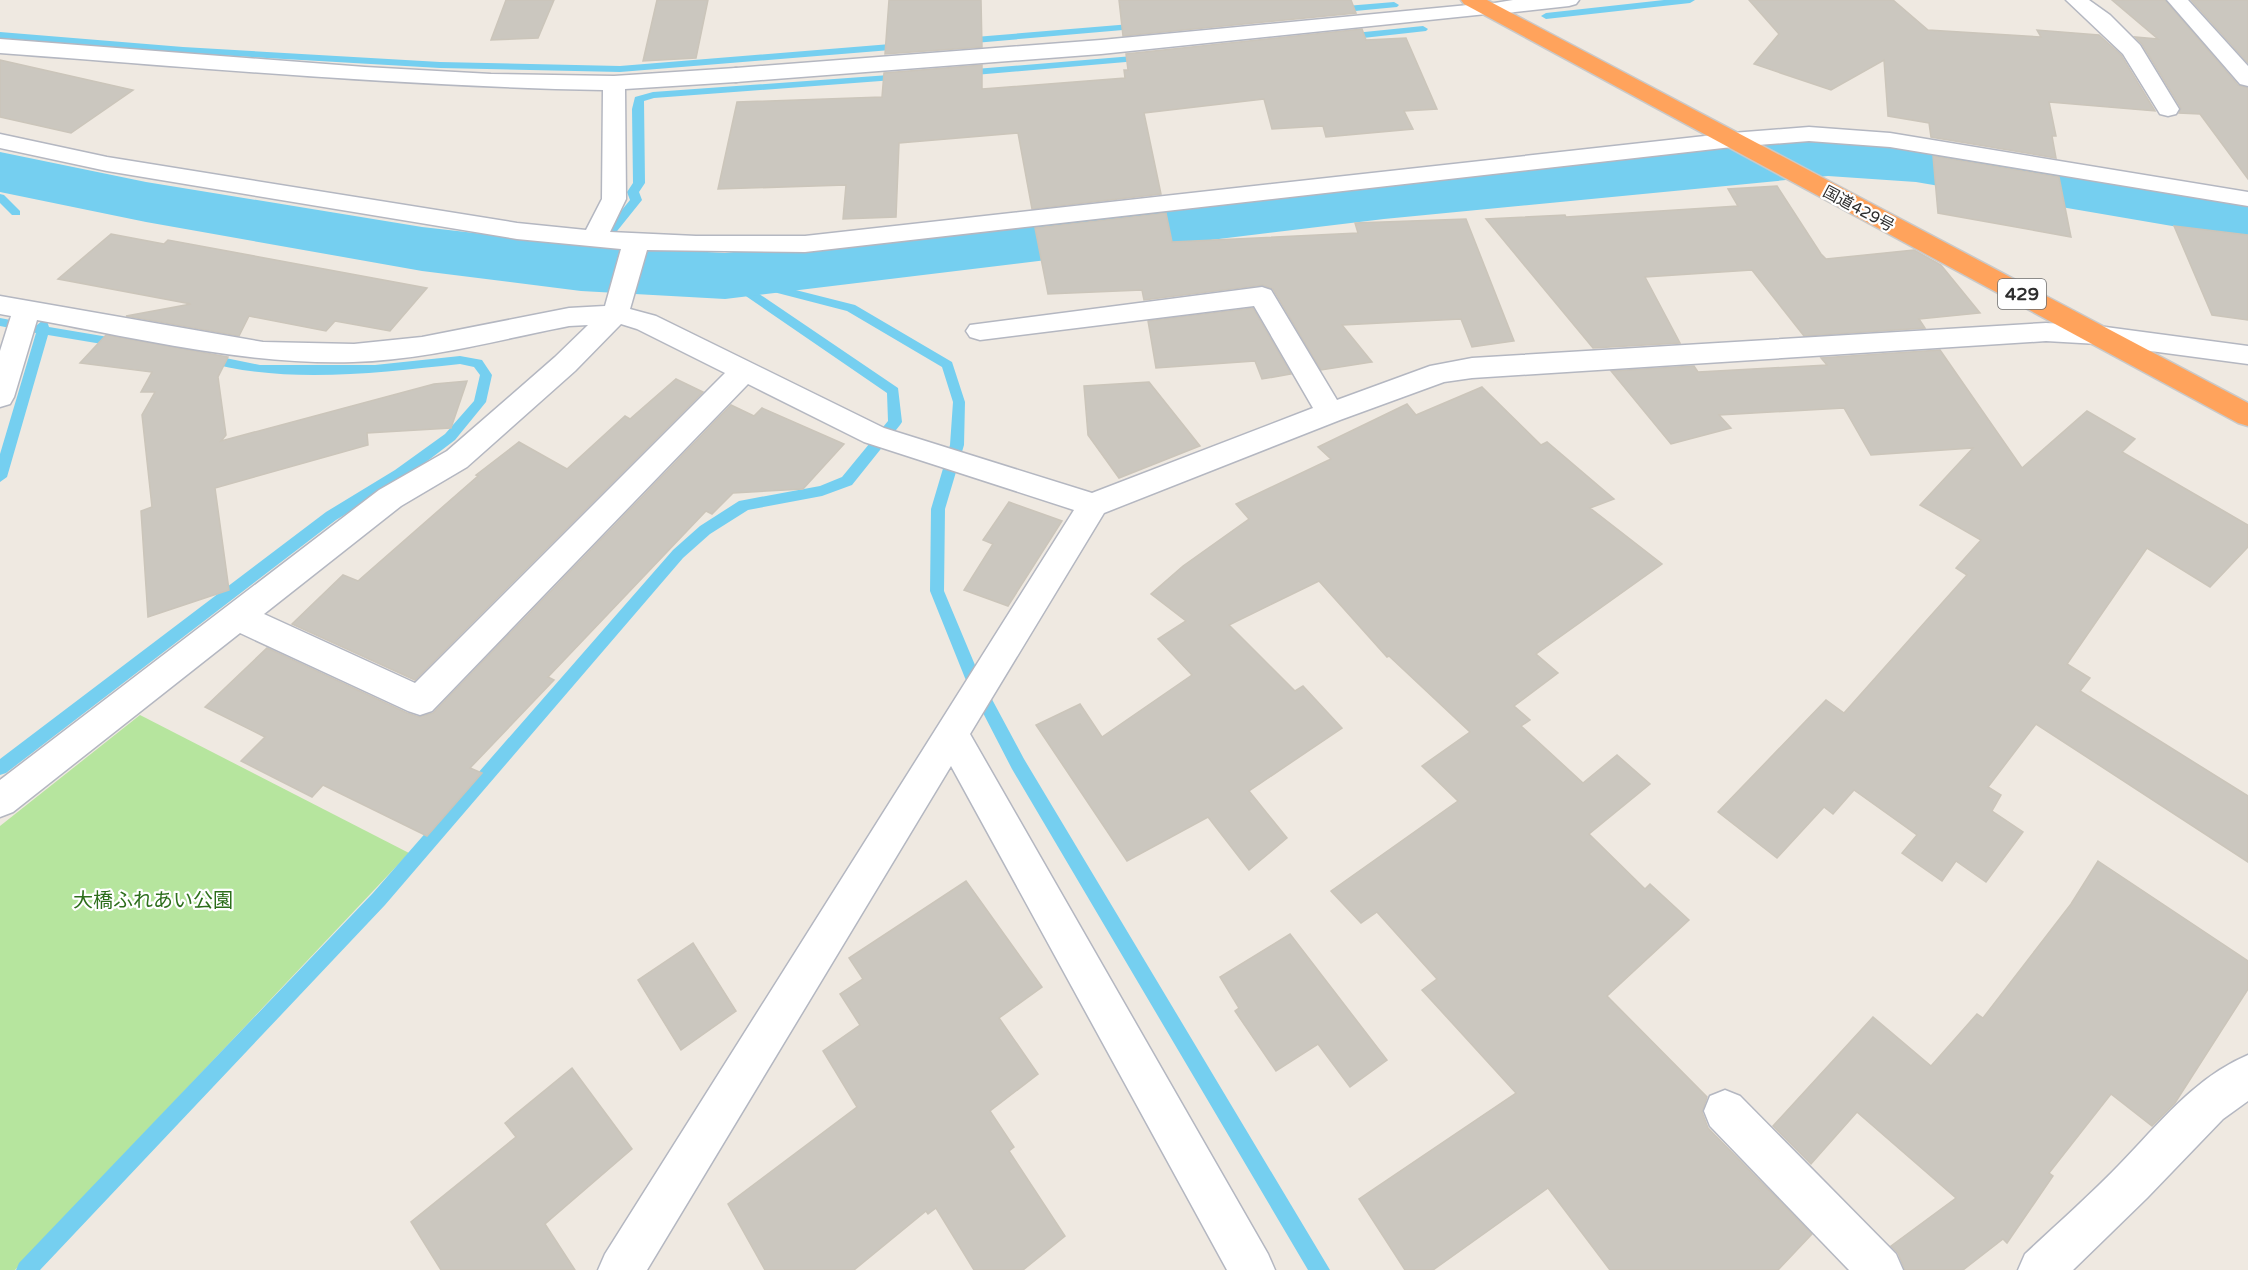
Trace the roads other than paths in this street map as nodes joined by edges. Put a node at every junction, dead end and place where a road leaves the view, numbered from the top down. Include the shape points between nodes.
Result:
1 (1569, 0) edge
2 (2076, 0) edge
3 (2177, 0) edge
4 (1480, 5) edge
5 (0, 46) edge
6 (2248, 79) edge
7 (614, 83) junction
8 (2168, 109) dead end
9 (0, 141) edge
10 (1739, 144) junction
11 (2248, 199) edge
12 (616, 242) junction
13 (618, 306) junction
14 (17, 317) edge
15 (980, 331) dead end
16 (2098, 334) junction
17 (2248, 355) edge
18 (745, 370) junction
19 (0, 397) edge
20 (1330, 412) junction
21 (2248, 416) edge
22 (1093, 505) junction
23 (238, 617) junction
24 (959, 722) junction
25 (0, 801) edge
26 (2248, 1076) edge
27 (1725, 1111) dead end
28 (621, 1270) edge
29 (1252, 1270) edge
30 (1880, 1270) edge
31 (2041, 1270) edge

1 - 4 street
2 - 8 street via 2132,50
3 - 6 street
4 - 7 street via 1101,47
4 - 10 highway, 国道429号 / 429
5 - 7 street via 365,75
7 - 12 street
9 - 12 street via 107,164 517,231
10 - 11 street via 1809,134 1890,140
10 - 12 street via 804,244
10 - 16 highway, 国道429号 / 429
12 - 13 street
13 - 14 street via 422,346 354,353 263,351
13 - 18 street
13 - 23 street via 565,364 457,459 390,498
14 - 19 street
15 - 20 street via 1262,296
16 - 17 street
16 - 20 street via 2017,333 1472,368 1440,373
16 - 21 highway, 国道429号 / 429
18 - 22 street via 883,438
18 - 23 street via 420,701
20 - 22 street
22 - 24 street
23 - 25 street
24 - 28 street
24 - 29 street
26 - 31 street via 2208,1104 2132,1184
27 - 30 street

